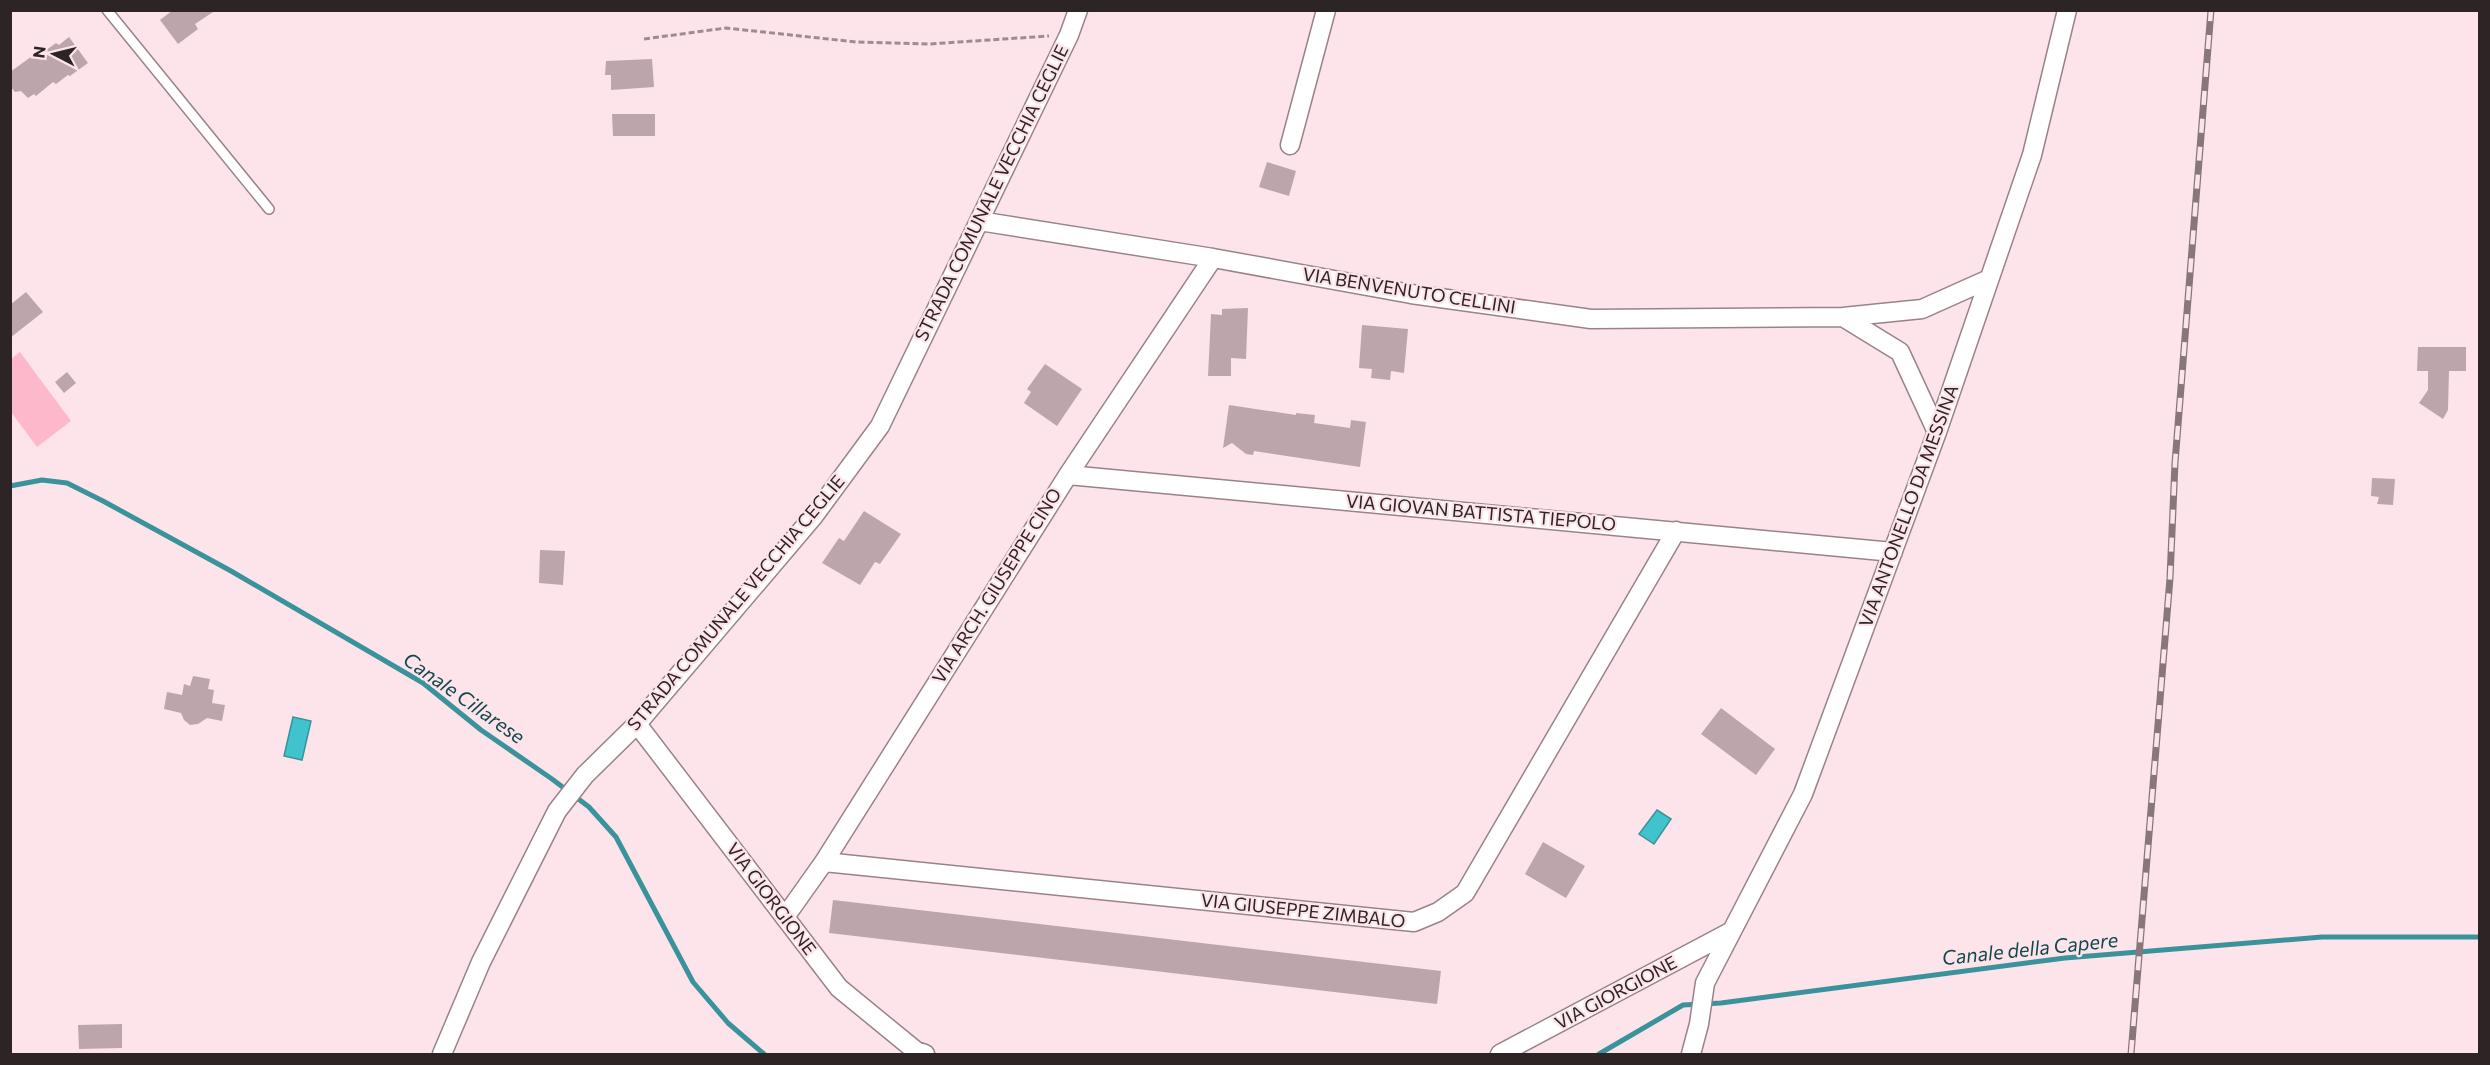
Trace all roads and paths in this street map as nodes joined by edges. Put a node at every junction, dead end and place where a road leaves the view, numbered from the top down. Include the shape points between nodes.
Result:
1 (107, 10) edge
2 (1078, 10) edge
3 (1326, 10) edge
4 (2067, 10) edge
5 (1069, 34) junction
6 (644, 39) dead end
7 (1290, 145) dead end
8 (269, 208) dead end
9 (979, 221) junction
10 (1214, 258) junction
11 (1989, 279) junction
12 (1843, 317) junction
13 (1937, 432) junction
14 (1068, 475) junction
15 (1676, 531) junction
16 (1893, 552) junction
17 (637, 724) junction
18 (824, 862) junction
19 (785, 917) junction
20 (1732, 931) junction
21 (442, 1054) edge
22 (925, 1054) edge
23 (1500, 1054) edge
24 (1691, 1054) edge

1 - 8 lane
2 - 5 street, STRADA COMUNALE VECCHIA CEGLIE
3 - 7 street
4 - 11 street, VIA ANTONELLO DA MESSINA via 2032,155
5 - 6 path via 929,44 856,42 726,28
5 - 9 street, STRADA COMUNALE VECCHIA CEGLIE
9 - 10 street, VIA BENVENUTO CELLINI
9 - 17 street, STRADA COMUNALE VECCHIA CEGLIE via 880,426 813,517
10 - 12 street, VIA BENVENUTO CELLINI via 1411,294 1591,319
10 - 14 street, VIA ARCH. GIUSEPPE CINO
11 - 12 street, VIA BENVENUTO CELLINI via 1922,309
11 - 13 street, VIA ANTONELLO DA MESSINA
12 - 13 street via 1899,352
13 - 16 street, VIA ANTONELLO DA MESSINA
14 - 15 street, VIA GIOVAN BATTISTA TIEPOLO
14 - 18 street, VIA ARCH. GIUSEPPE CINO
15 - 16 street, VIA GIOVAN BATTISTA TIEPOLO
15 - 18 street, VIA GIUSEPPE ZIMBALO via 1465,893 1438,912 1414,922
16 - 20 street, VIA ANTONELLO DA MESSINA via 1803,794
17 - 19 street, VIA GIORGIONE
17 - 21 street, STRADA COMUNALE VECCHIA CEGLIE via 585,776 557,811 481,962
18 - 19 street, VIA ARCH. GIUSEPPE CINO
19 - 22 street, VIA GIORGIONE via 838,988 916,1051
20 - 23 street, VIA GIORGIONE
20 - 24 street, VIA ANTONELLO DA MESSINA via 1705,983

